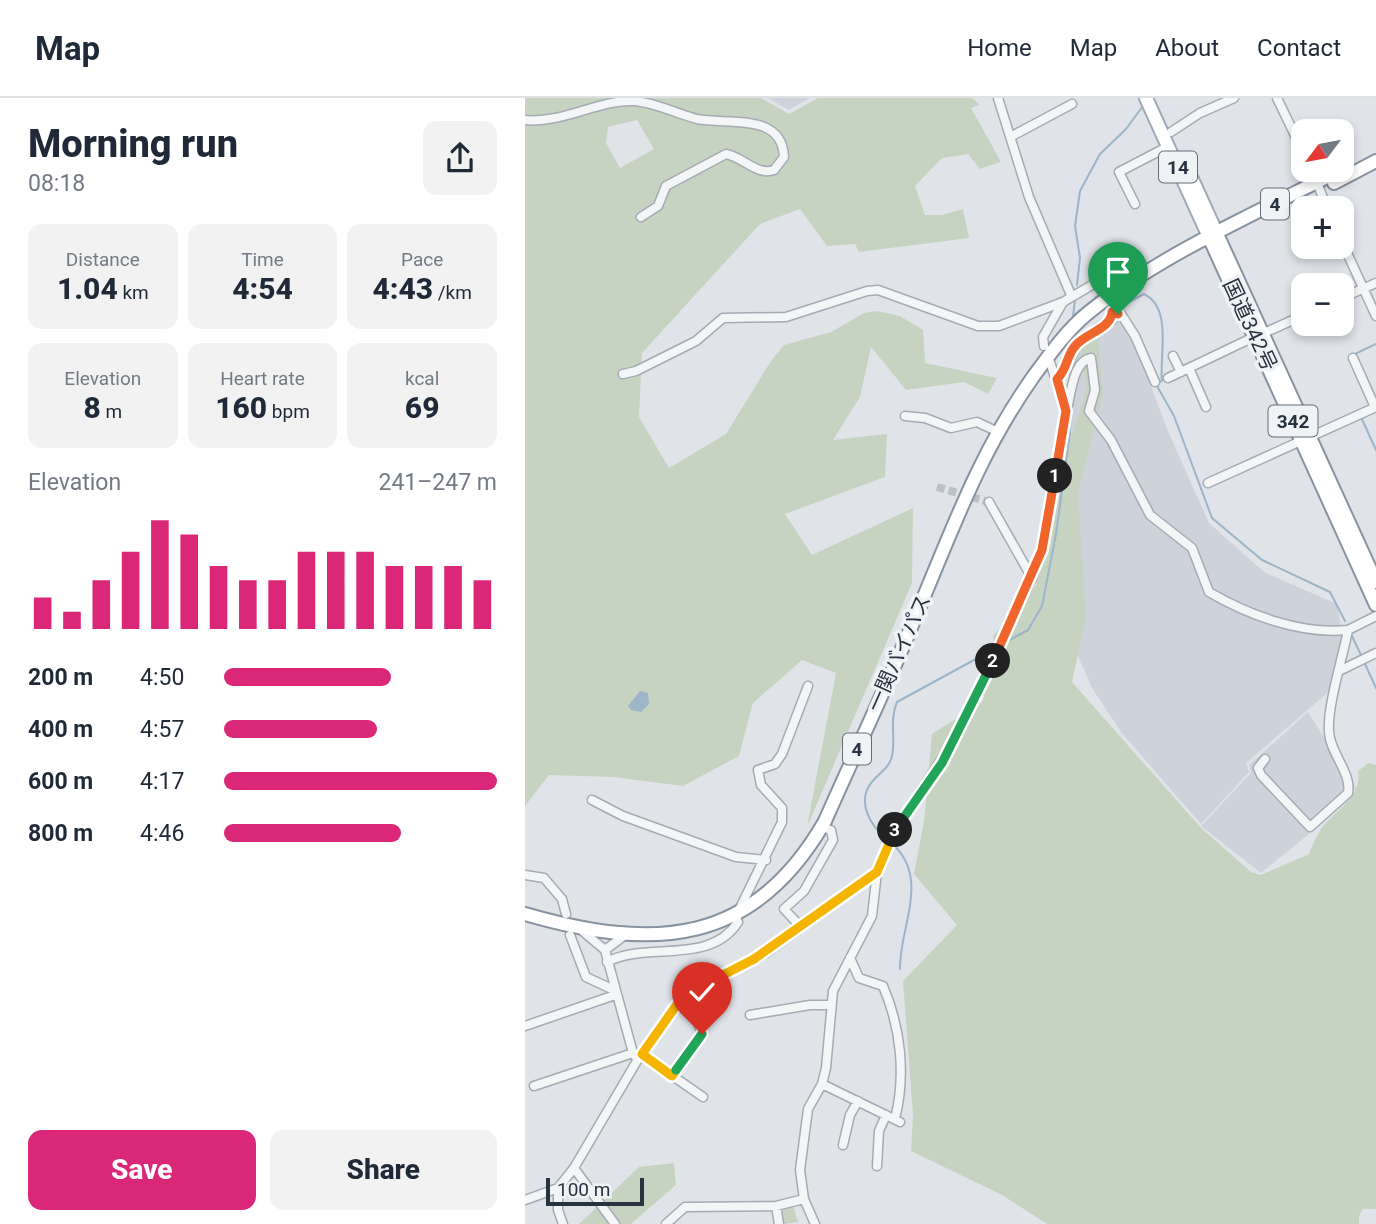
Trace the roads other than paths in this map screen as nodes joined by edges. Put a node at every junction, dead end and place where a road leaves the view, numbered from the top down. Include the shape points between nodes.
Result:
1 (998, 98) edge
2 (1146, 98) edge
3 (1155, 98) edge
4 (1234, 98) edge
5 (1277, 98) edge
6 (1072, 104) dead end
7 (525, 120) edge
8 (1291, 127) edge
9 (1171, 132) junction
10 (1012, 136) junction
11 (1168, 146) junction
12 (1376, 152) edge
13 (1376, 161) edge
14 (1355, 162) edge
15 (1355, 168) edge
16 (1314, 182) edge
17 (1135, 204) dead end
18 (641, 217) dead end
19 (1215, 239) junction
20 (1350, 259) edge
21 (1376, 282) edge
22 (1363, 289) junction
23 (1354, 293) edge
24 (1071, 295) junction
25 (1063, 302) junction
26 (1115, 302) junction
27 (1376, 316) edge
28 (1291, 321) edge
29 (1260, 335) junction
30 (1044, 346) dead end
31 (1173, 356) dead end
32 (1353, 358) dead end
33 (1046, 363) junction
34 (1185, 370) junction
35 (623, 374) dead end
36 (1168, 378) dead end
37 (1057, 379) junction
38 (1155, 382) dead end
39 (1206, 407) dead end
40 (1376, 407) edge
41 (1066, 411) junction
42 (905, 416) dead end
43 (996, 431) junction
44 (1306, 439) junction
45 (1208, 483) dead end
46 (989, 502) tunnel mouth
47 (1032, 578) junction
48 (1376, 582) edge
49 (1376, 605) edge
50 (1376, 616) edge
51 (1348, 630) junction
52 (1376, 653) edge
53 (1341, 670) junction
54 (808, 686) dead end
55 (1265, 760) dead end
56 (592, 800) dead end
57 (821, 827) junction
58 (766, 860) junction
59 (877, 872) junction
60 (525, 875) edge
61 (736, 913) junction
62 (525, 914) edge
63 (566, 914) dead end
64 (801, 927) junction
65 (574, 931) junction
66 (625, 935) junction
67 (605, 950) junction
68 (850, 958) junction
69 (607, 962) junction
70 (615, 993) junction
71 (831, 1005) junction
72 (694, 1011) dead end
73 (750, 1015) dead end
74 (525, 1026) edge
75 (637, 1056) junction
76 (672, 1076) junction
77 (822, 1084) junction
78 (534, 1086) dead end
79 (703, 1097) dead end
80 (858, 1101) junction
81 (894, 1119) junction
82 (843, 1145) dead end
83 (877, 1167) dead end
84 (574, 1168) junction
85 (558, 1188) junction
86 (804, 1199) junction
87 (525, 1200) edge
88 (776, 1206) junction
89 (563, 1224) edge
90 (615, 1224) edge
91 (666, 1224) edge
92 (779, 1224) edge
93 (815, 1224) edge

1 - 10 street
2 - 11 main road, 14
3 - 9 main road, 14
4 - 9 street
5 - 8 street
6 - 10 street
7 - 18 street via 551,121 635,101 699,119 760,124 783,144 784,157 774,170 760,171 726,154 666,186 658,206
9 - 19 main road, 14
10 - 24 street via 1030,197
11 - 17 street via 1119,172
11 - 19 main road, 14
12 - 14 main road, 一関バイパス / 4
13 - 15 main road, 一関バイパス / 4
16 - 19 main road, 一関バイパス / 4
19 - 26 main road, 一関バイパス / 4
19 - 29 main road, 国道342号 / 342
20 - 22 street
21 - 22 street
22 - 23 street
22 - 27 street
24 - 25 street
24 - 26 street via 1104,278 1111,280
25 - 30 street via 1043,337
25 - 35 street via 999,326 978,326 878,290 867,291 786,317 723,318 696,341
26 - 33 main road, 一関バイパス / 4 via 1087,313 1058,342
26 - 37 street via 1109,321 1075,346
26 - 38 street
28 - 29 street
29 - 34 street
29 - 44 main road, 国道342号 / 342
31 - 34 street
32 - 40 street
33 - 37 street
33 - 43 main road, 一関バイパス / 4
34 - 36 street
34 - 39 street
37 - 41 street
40 - 44 street
41 - 47 street via 1042,550
41 - 51 street via 1078,367 1091,358 1095,390 1089,411 1111,440 1150,515 1192,548 1209,593 1247,612 1330,632
42 - 43 street via 951,428 977,422
43 - 57 main road, 一関バイパス / 4
44 - 45 street
44 - 48 main road, 国道342号 / 342
44 - 49 main road, 国道342号 / 342
46 - 47 street
47 - 59 street via 960,731 895,828
50 - 51 street
51 - 53 street
52 - 53 street
53 - 55 street via 1328,731 1350,785 1348,793 1310,827 1261,775 1258,768
54 - 58 street via 782,754 775,764 758,770 761,785 782,808 782,822
56 - 58 street via 736,857
57 - 61 main road, 一関バイパス / 4 via 790,873
57 - 64 street via 831,830 833,840 804,891 784,909
58 - 61 street
59 - 64 street
59 - 68 street via 872,916
60 - 63 street via 544,878 562,899
61 - 66 main road, 一関バイパス / 4 via 683,933
61 - 69 street via 738,922 733,929 697,949
62 - 65 main road, 一関バイパス / 4
64 - 75 street via 766,953 692,991
65 - 66 main road, 一関バイパス / 4
65 - 67 street
65 - 70 street via 586,977
66 - 67 street
67 - 69 street
68 - 71 street
68 - 81 street via 859,978 883,986 898,1030 901,1086
69 - 70 street
70 - 74 street
70 - 75 street
71 - 73 street
71 - 77 street
72 - 76 street via 702,1034
75 - 76 street
75 - 78 street
75 - 84 street
76 - 79 street
77 - 80 street
77 - 86 street via 808,1109 800,1170
80 - 81 street
80 - 82 street
81 - 83 street via 879,1131
84 - 85 street
84 - 90 street
85 - 87 street
85 - 89 street
86 - 88 street
86 - 93 street
88 - 91 street via 685,1207
88 - 92 street

